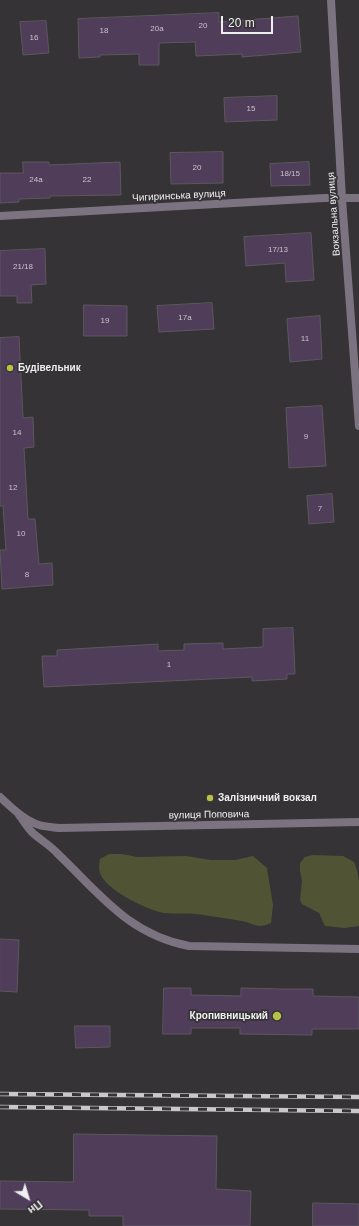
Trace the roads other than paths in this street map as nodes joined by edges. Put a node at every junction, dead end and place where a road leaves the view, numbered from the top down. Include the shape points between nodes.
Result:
1 (331, 0) edge
2 (342, 198) junction
3 (359, 198) edge
4 (0, 216) edge
5 (359, 416) edge
6 (359, 426) edge
7 (0, 797) edge
8 (15, 811) junction
9 (359, 822) edge
10 (359, 949) edge

1 - 2 street, Вокзальна вулиця
2 - 3 street, Чигиринська вулиця
2 - 4 street, Чигиринська вулиця
2 - 5 street, Вокзальна вулиця
5 - 6 street, Вокзальна вулиця
7 - 8 street
8 - 9 street, вулиця Поповича via 40,826 59,828
8 - 10 street via 33,833 57,852 119,914 144,931 160,938 188,946

